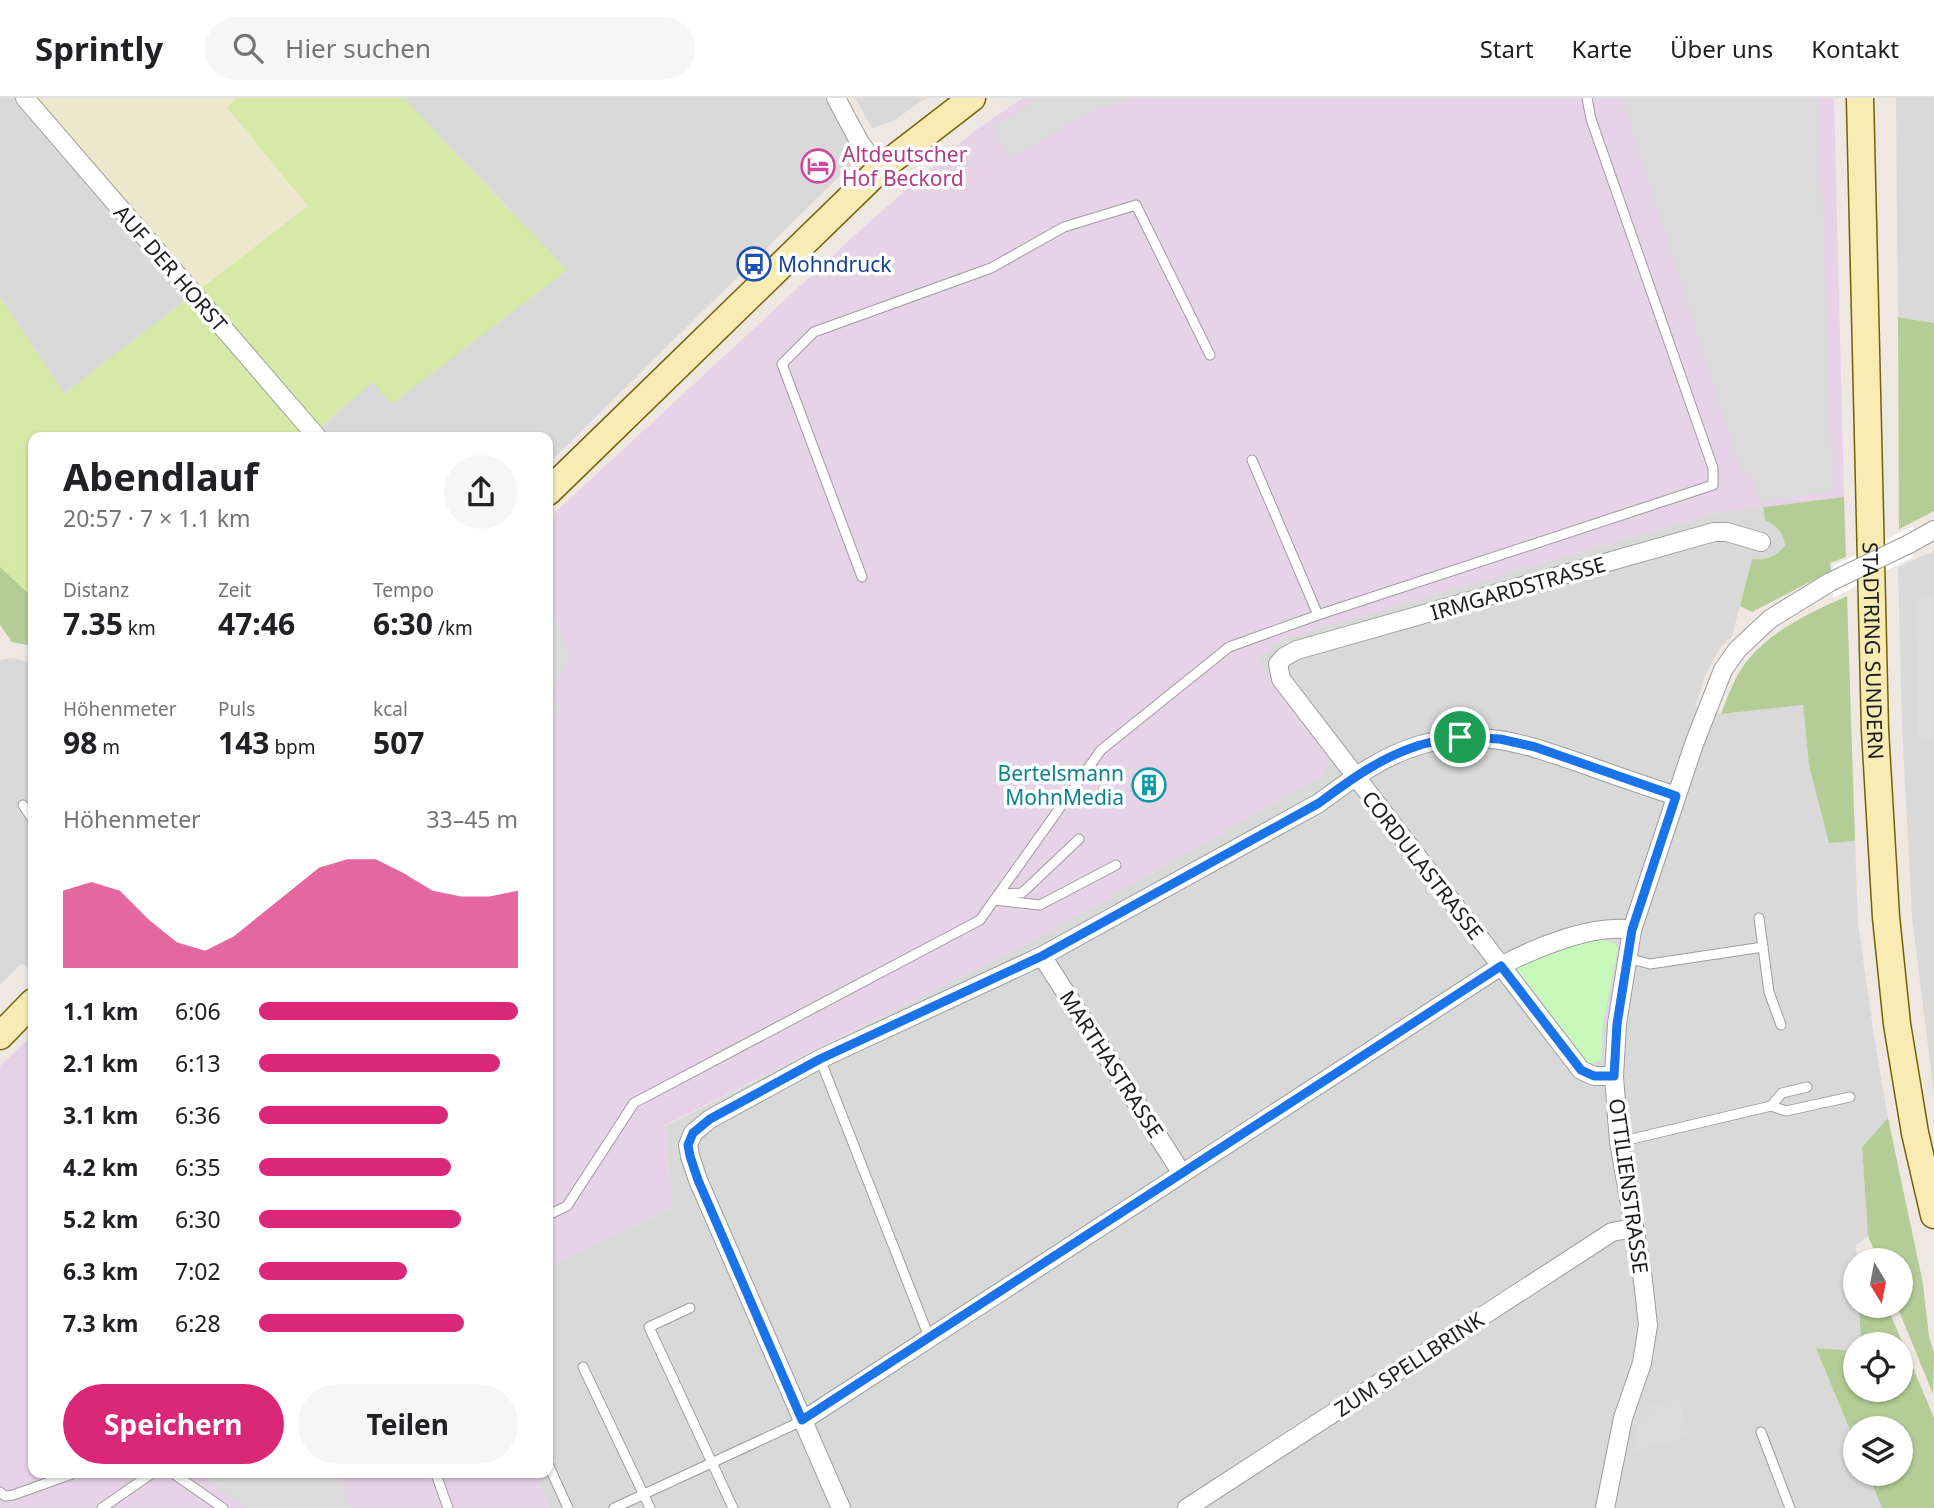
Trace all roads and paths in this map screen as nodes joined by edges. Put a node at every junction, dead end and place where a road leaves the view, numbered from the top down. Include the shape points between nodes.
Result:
1 (25, 98) edge
2 (836, 98) edge
3 (972, 98) edge
4 (1587, 98) edge
5 (1860, 98) edge
6 (880, 169) junction
7 (1210, 355) dead end
8 (313, 432) edge
9 (1252, 460) dead end
10 (553, 487) edge
11 (1934, 530) edge
12 (1762, 542) dead end
13 (862, 577) dead end
14 (1318, 615) junction
15 (1278, 664) joint
16 (1355, 776) junction
17 (1676, 796) junction
18 (23, 805) dead end
19 (28, 812) edge
20 (1079, 839) dead end
21 (1116, 865) dead end
22 (996, 897) junction
23 (1759, 918) dead end
24 (1632, 930) junction
25 (1763, 947) junction
26 (1042, 956) junction
27 (1627, 958) junction
28 (1501, 966) junction
29 (28, 990) edge
30 (28, 1007) edge
31 (0, 1017) edge
32 (1781, 1025) dead end
33 (0, 1036) edge
34 (820, 1059) junction
35 (1614, 1076) junction
36 (1807, 1087) dead end
37 (1850, 1097) dead end
38 (1771, 1107) junction
39 (1619, 1142) junction
40 (1181, 1172) junction
41 (1933, 1207) edge
42 (553, 1213) edge
43 (1633, 1228) junction
44 (690, 1308) dead end
45 (929, 1337) junction
46 (583, 1367) dead end
47 (802, 1420) junction
48 (1761, 1432) dead end
49 (712, 1462) junction
50 (553, 1475) edge
51 (61, 1478) edge
52 (145, 1478) edge
53 (180, 1478) edge
54 (437, 1478) edge
55 (0, 1492) edge
56 (644, 1494) junction
57 (102, 1508) edge
58 (223, 1508) edge
59 (448, 1508) edge
60 (568, 1508) edge
61 (614, 1508) edge
62 (650, 1508) edge
63 (733, 1508) edge
64 (841, 1508) edge
65 (1187, 1508) edge
66 (1605, 1508) edge
67 (1790, 1508) edge

1 - 8 street, AUF DER HORST
2 - 6 street
3 - 6 main road
4 - 14 lane via 1713,468 1713,485
5 - 41 main road, STADTRING SUNDERN via 1875,730 1886,917 1897,1024
6 - 10 main road
7 - 13 lane via 1136,205 1065,227 991,268 814,332 782,364
9 - 14 lane
11 - 17 street, OTTILIENSTRASSE, bridge via 1830,582 1770,619 1737,650 1711,695
12 - 15 street, IRMGARDSTRASSE via 1714,532 1297,650
14 - 22 lane via 1229,647 1101,750
15 - 16 street, CORDULASTRASSE via 1281,679
16 - 17 street via 1419,745 1480,737 1535,747
16 - 26 street via 1319,803
16 - 28 street, CORDULASTRASSE
17 - 24 street, OTTILIENSTRASSE
18 - 19 lane
20 - 22 lane via 1022,893
21 - 22 lane via 1040,905
22 - 42 lane via 980,920 634,1103 567,1206
23 - 25 lane
24 - 27 street, OTTILIENSTRASSE
24 - 28 street via 1618,928 1532,949
25 - 27 lane via 1650,964
25 - 32 lane via 1769,992
26 - 34 street
26 - 40 street, MARTHASTRASSE
27 - 35 street, OTTILIENSTRASSE
28 - 35 street, CORDULASTRASSE via 1581,1070 1594,1076
28 - 40 street
29 - 31 main road
30 - 33 main road
34 - 45 lane
34 - 47 street via 710,1119 693,1133 688,1145
35 - 39 street, OTTILIENSTRASSE
36 - 38 lane via 1782,1093
37 - 38 lane via 1786,1111
38 - 39 lane
39 - 43 street, OTTILIENSTRASSE
40 - 45 street
43 - 65 street, ZUM SPELLBRINK via 1612,1232
43 - 66 street, OTTILIENSTRASSE via 1648,1325
44 - 49 lane via 649,1328
45 - 47 street
46 - 56 lane
47 - 49 lane
47 - 64 street
48 - 67 lane
49 - 56 lane
49 - 63 lane
50 - 60 lane
51 - 55 lane via 13,1495
52 - 57 lane
53 - 58 lane
54 - 59 lane
56 - 61 lane
56 - 62 lane

